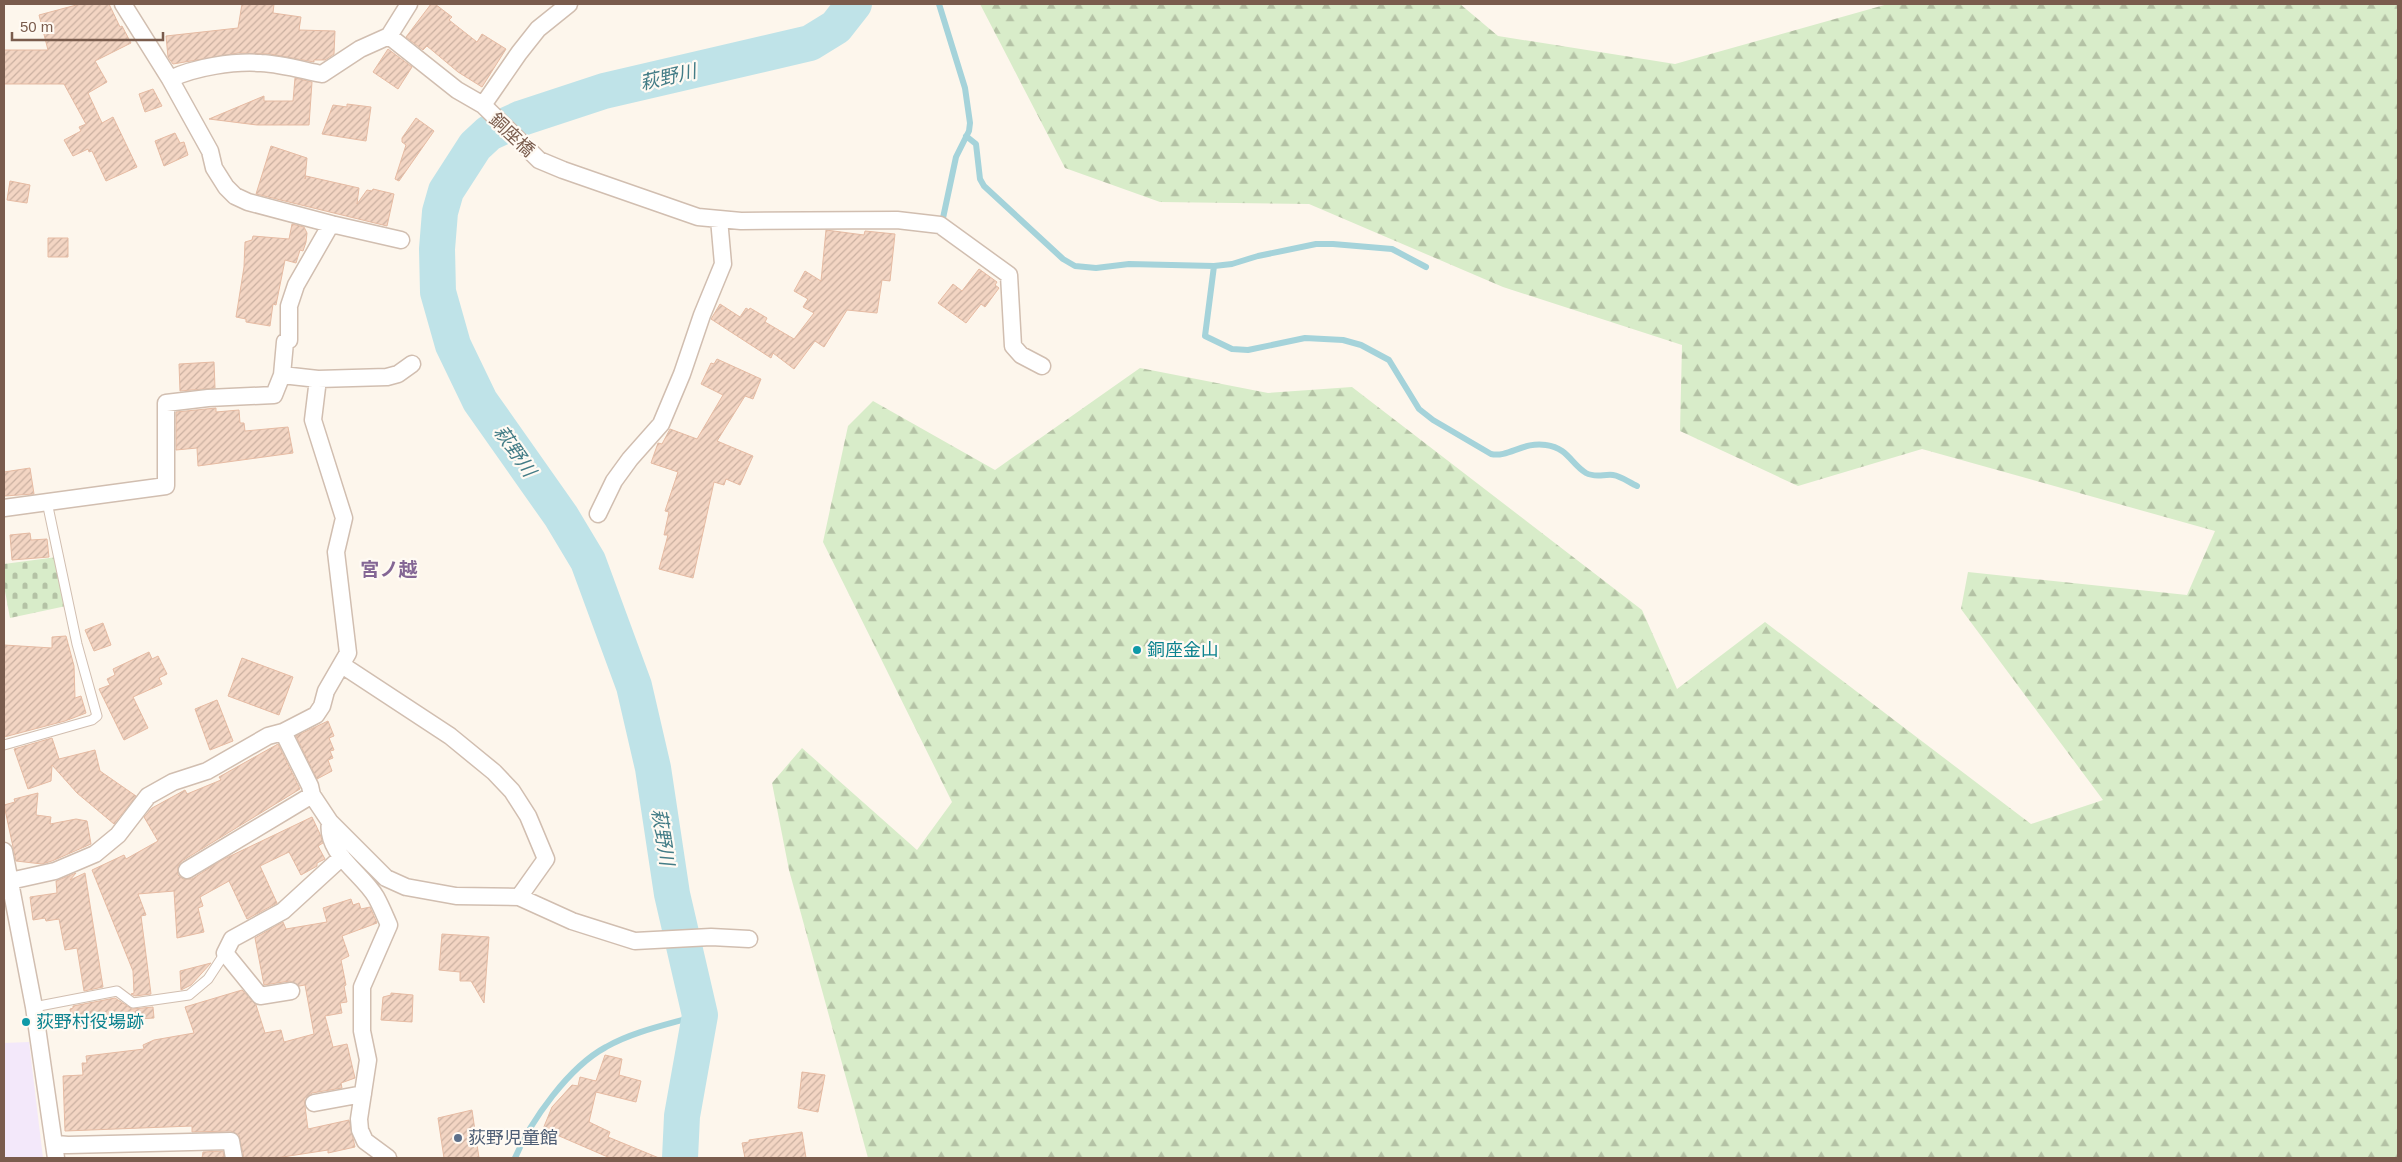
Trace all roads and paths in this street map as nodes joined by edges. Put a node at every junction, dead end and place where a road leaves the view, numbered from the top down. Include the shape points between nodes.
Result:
1 (123, 4) edge
2 (409, 4) edge
3 (569, 4) edge
4 (389, 36) junction
5 (170, 79) junction
6 (484, 108) junction
7 (719, 219) junction
8 (331, 224) junction
9 (401, 240) dead end
10 (412, 364) dead end
11 (1042, 366) dead end
12 (282, 375) junction
13 (318, 379) junction
14 (47, 502) junction
15 (4, 508) edge
16 (598, 514) dead end
17 (342, 665) junction
18 (283, 732) junction
19 (4, 745) edge
20 (312, 796) junction
21 (330, 822) junction
22 (4, 851) edge
23 (342, 857) junction
24 (188, 870) dead end
25 (10, 881) junction
26 (519, 897) junction
27 (749, 939) dead end
28 (224, 953) junction
29 (291, 991) dead end
30 (34, 1007) junction
31 (363, 1094) junction
32 (314, 1103) dead end
33 (56, 1151) edge
34 (234, 1158) edge
35 (388, 1158) edge

1 - 5 street
2 - 4 street
3 - 6 street via 538,29
4 - 5 street via 360,49 322,74 259,62 205,68
4 - 6 street, 銅座橋
5 - 8 street via 210,151 214,168 234,196
6 - 7 street, 銅座橋 via 539,160 698,217
7 - 11 street via 897,220 940,225 1009,275 1013,346 1021,356
7 - 16 street via 723,264 682,374 661,424 630,458
8 - 9 street
8 - 12 street via 296,285 289,306 289,340 285,342
10 - 13 street via 387,377
12 - 13 street
12 - 14 street via 274,395 166,404 166,486
13 - 17 street via 313,420 344,518 336,552 348,653
14 - 15 street
14 - 19 lane via 96,716 92,720
17 - 18 street via 316,715
17 - 26 street via 450,736 512,791 528,816 546,860
18 - 20 street
18 - 25 street via 268,736 207,771 173,782 148,796 118,835 95,854 56,871
20 - 21 street
20 - 24 street
21 - 23 street via 329,832
21 - 26 street via 386,878 406,887 456,896
22 - 25 street
23 - 28 street via 283,911 232,939
23 - 31 street via 376,896 390,926 362,987 362,1031 368,1060
25 - 30 street
26 - 27 street via 572,921 635,940
28 - 29 street via 260,996
28 - 30 lane via 208,979 189,995 133,1003 117,991
30 - 33 street
31 - 32 street
31 - 35 street via 360,1130 365,1141
33 - 34 street via 68,1145 230,1133

